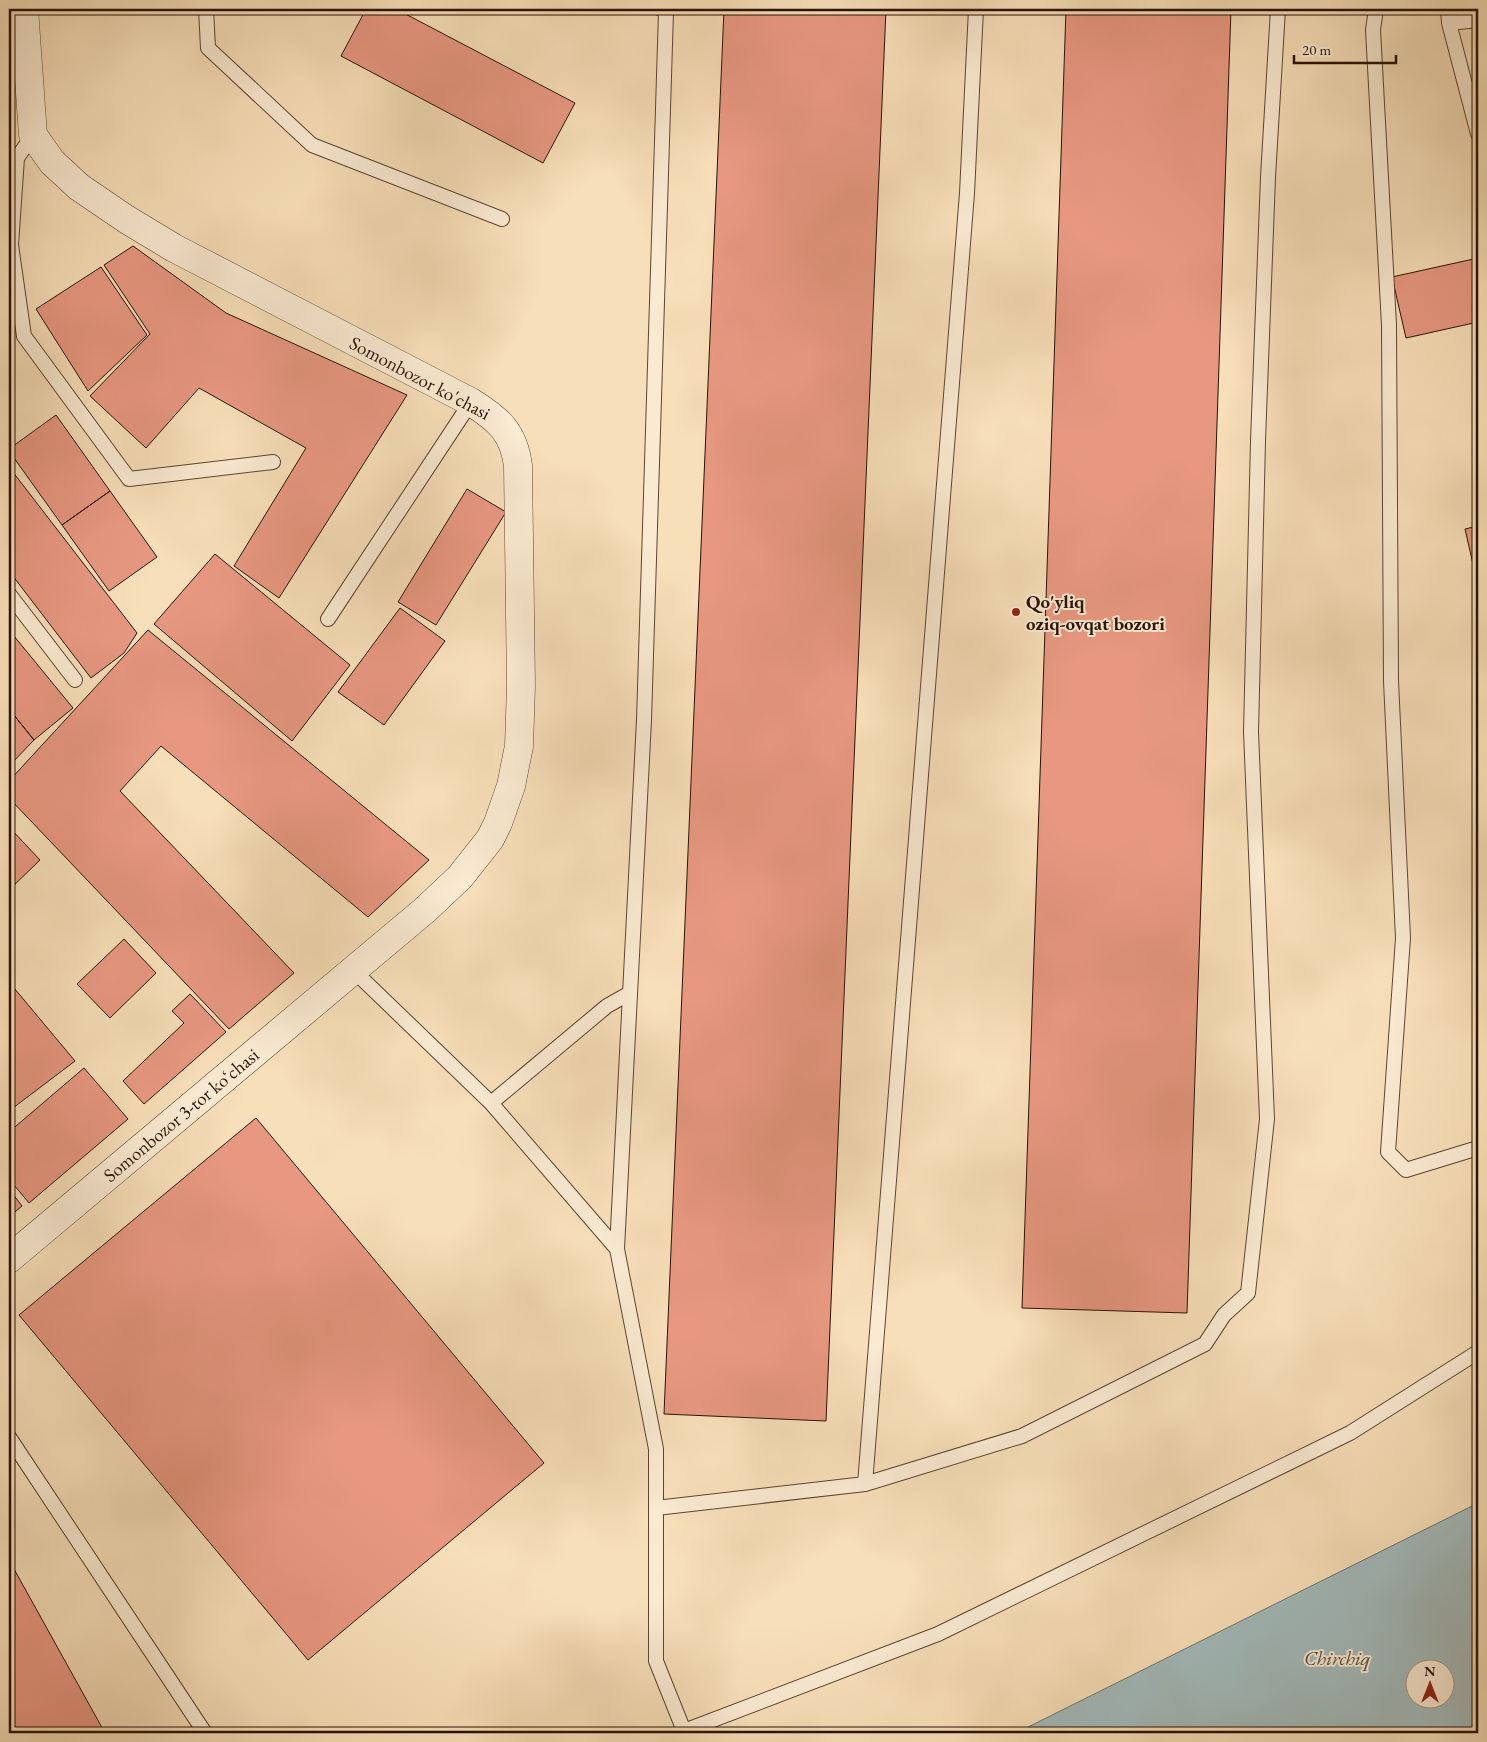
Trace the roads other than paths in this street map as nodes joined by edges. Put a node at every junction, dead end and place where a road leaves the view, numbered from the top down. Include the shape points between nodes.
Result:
1 (24, 9) edge
2 (206, 9) edge
3 (976, 9) edge
4 (1278, 9) edge
5 (1376, 9) edge
6 (1448, 9) edge
7 (665, 10) edge
8 (1478, 20) edge
9 (1450, 23) junction
10 (18, 52) edge
11 (1478, 134) edge
12 (33, 136) junction
13 (502, 219) dead end
14 (471, 402) junction
15 (273, 462) dead end
16 (9, 594) edge
17 (328, 619) dead end
18 (75, 680) dead end
19 (354, 970) junction
20 (630, 993) junction
21 (491, 1103) junction
22 (1478, 1148) edge
23 (617, 1249) junction
24 (9, 1259) edge
25 (1478, 1352) edge
26 (9, 1437) edge
27 (865, 1484) junction
28 (656, 1508) junction
29 (205, 1733) edge

1 - 10 street
2 - 13 lane via 208,48 312,145
3 - 27 lane via 966,203
4 - 27 lane via 1258,441 1251,732 1267,1119 1248,1293 1224,1314 1205,1344 1022,1436
5 - 22 lane via 1373,30 1389,325 1391,681 1403,938 1388,1152 1406,1170
6 - 9 lane
7 - 20 lane via 644,720
8 - 9 lane
9 - 11 lane
10 - 12 street
12 - 14 street, Somonbozor ko'chasi via 52,162 79,187 126,220 265,297
12 - 15 lane via 17,158 11,245 24,336 117,464 129,480
14 - 17 lane
14 - 19 street, Somonbozor ko'chasi via 502,424 517,455 521,686 516,766 498,823 476,858 425,910
16 - 18 lane
19 - 21 lane
19 - 24 street, Somonbozor 3-tor koʻchasi
20 - 21 lane via 607,1006
20 - 23 lane
21 - 23 lane
23 - 28 lane via 656,1448
25 - 28 lane via 1350,1433 938,1634 684,1731 656,1661
26 - 29 lane
27 - 28 lane

